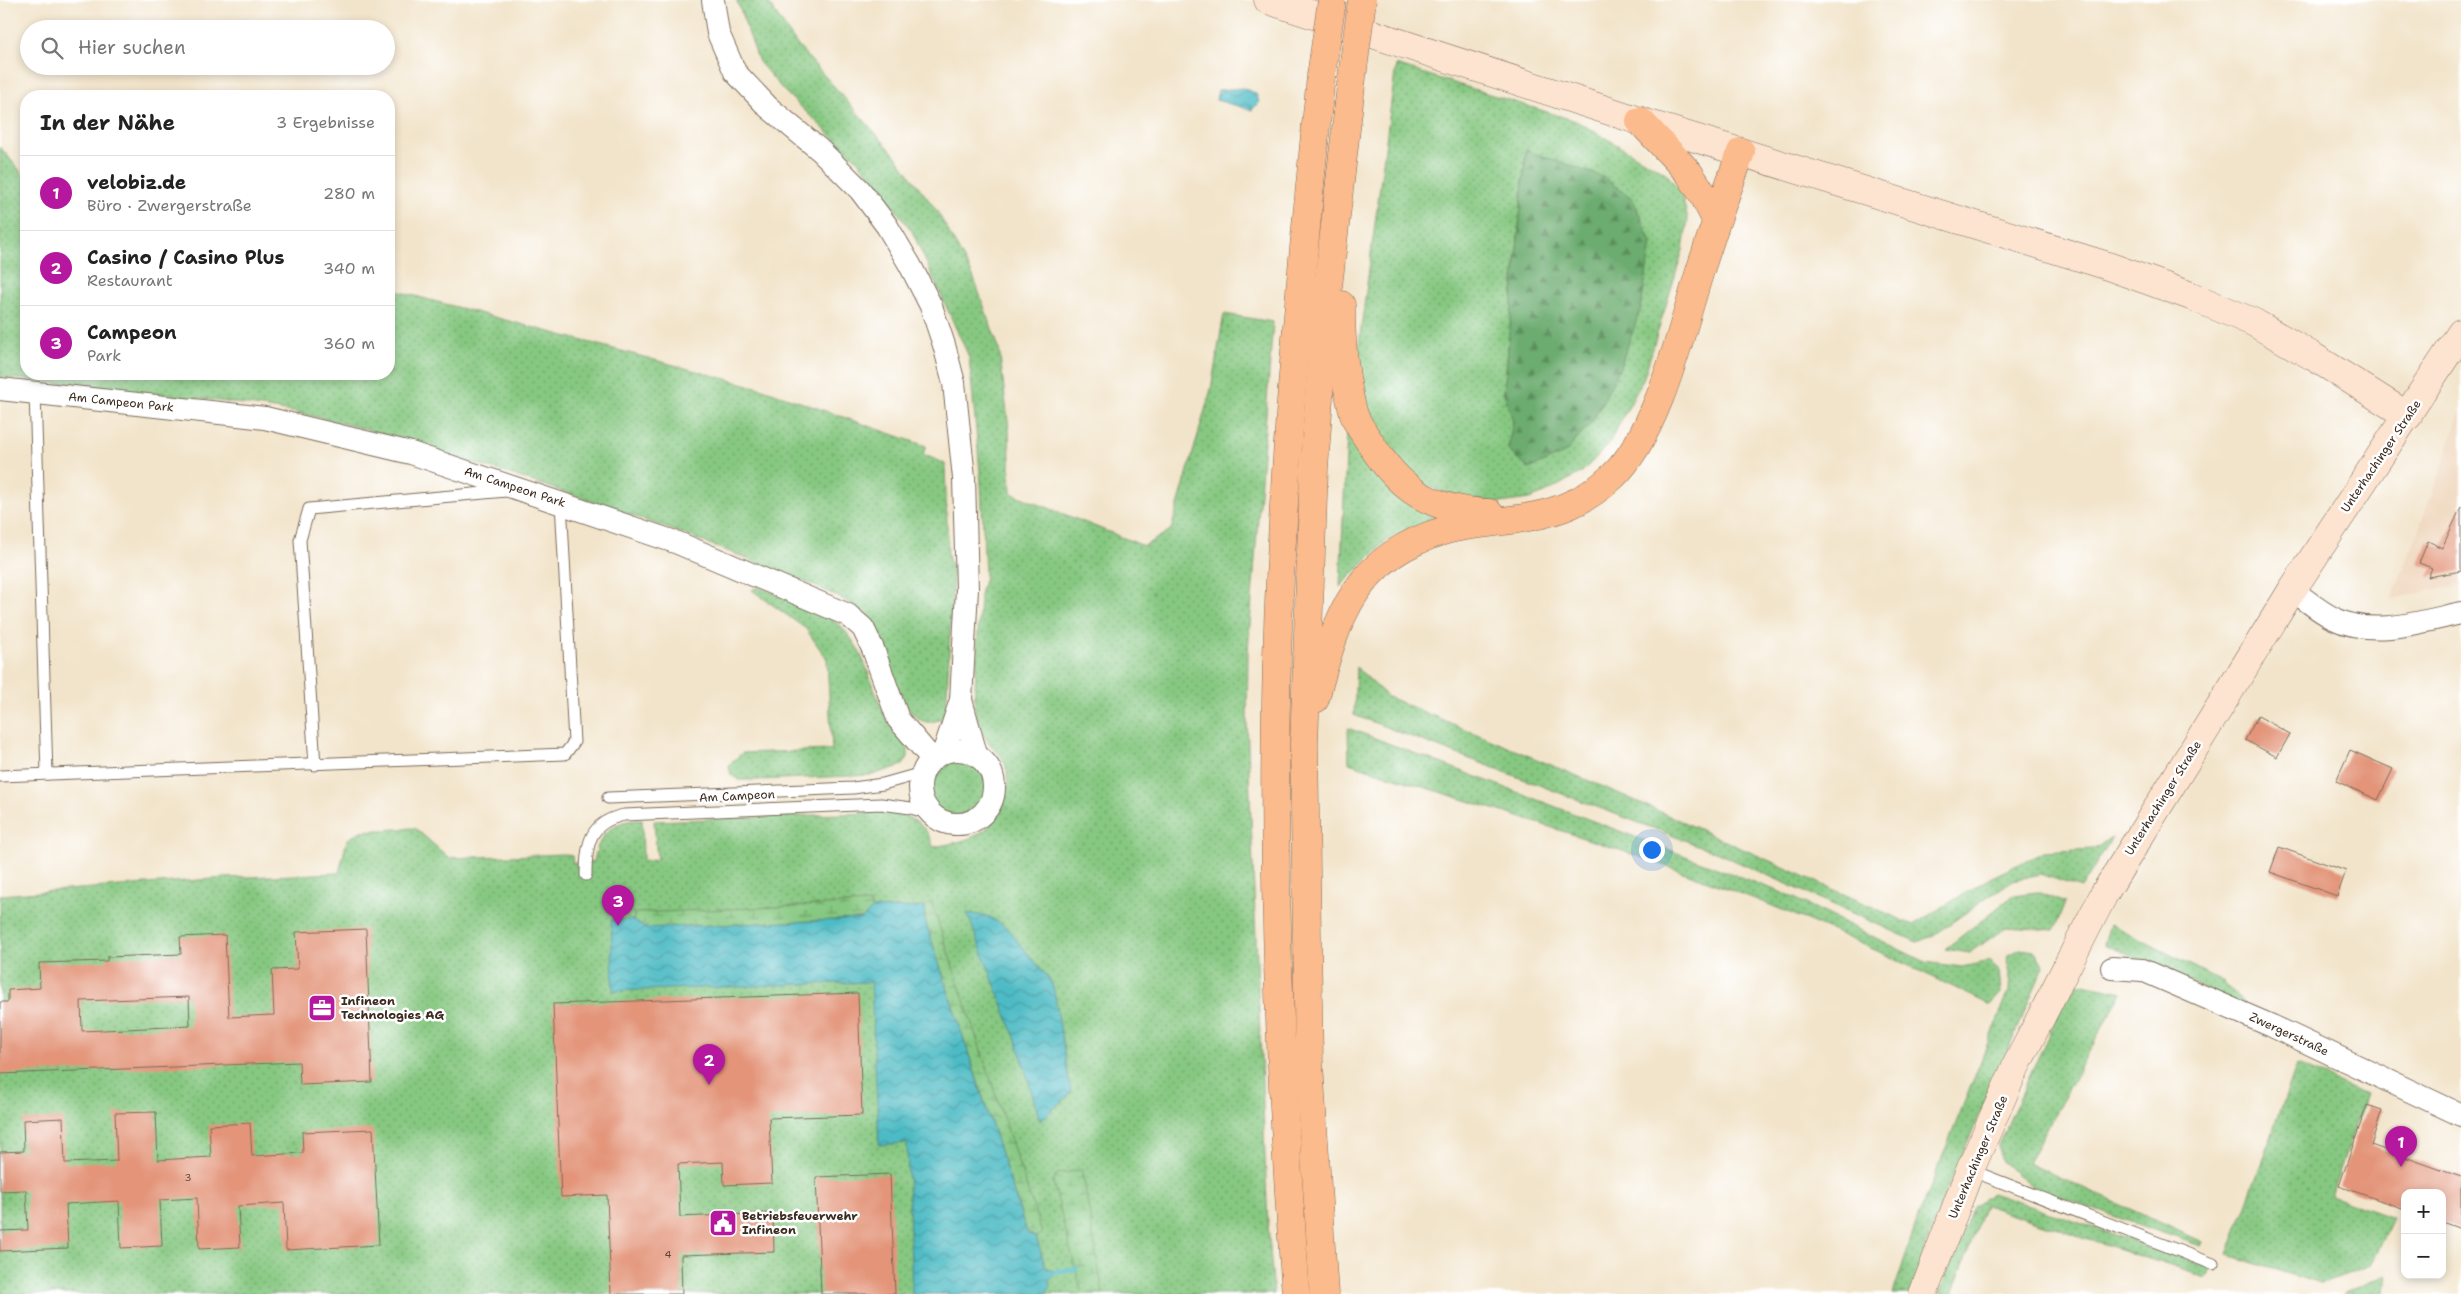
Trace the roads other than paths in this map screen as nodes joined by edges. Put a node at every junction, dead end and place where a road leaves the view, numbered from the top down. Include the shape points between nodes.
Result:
1 (713, 0) edge
2 (1268, 0) edge
3 (1332, 0) edge
4 (1362, 0) edge
5 (1640, 121) junction
6 (1741, 152) junction
7 (1342, 164) junction
8 (1716, 220) junction
9 (2461, 333) edge
10 (0, 390) edge
11 (35, 393) junction
12 (2408, 416) junction
13 (523, 489) junction
14 (562, 502) junction
15 (1543, 516) junction
16 (2292, 590) junction
17 (2461, 613) edge
18 (1314, 673) junction
19 (961, 700) junction
20 (898, 719) junction
21 (951, 725) junction
22 (976, 754) junction
23 (932, 761) junction
24 (315, 765) junction
25 (47, 774) junction
26 (0, 776) edge
27 (608, 798) dead end
28 (931, 814) junction
29 (586, 875) dead end
30 (2112, 968) dead end
31 (2461, 1115) edge
32 (1970, 1170) junction
33 (2213, 1264) dead end
34 (1296, 1294) edge
35 (1324, 1294) edge
36 (1923, 1294) edge

1 - 19 street via 718,33 735,72 768,108 821,151 860,190 887,226 931,306 954,383 964,478 967,589
2 - 5 main road
3 - 34 highway, bridge via 1321,76 1298,312 1286,468 1277,660 1277,920
4 - 7 highway, bridge
5 - 6 main road
5 - 8 highway via 1689,174
6 - 8 highway
6 - 12 main road via 2104,265 2191,296 2253,322
7 - 15 highway via 1341,323 1344,369 1354,417 1379,457 1413,494 1460,512
7 - 18 highway via 1325,313 1316,449
8 - 15 highway via 1665,384 1639,442 1614,475 1592,493
9 - 12 main road, Unterhachinger Straße
10 - 11 street, Am Campeon Park
11 - 13 street, Am Campeon Park via 265,418 411,453
11 - 25 lane
12 - 16 main road, Unterhachinger Straße
13 - 14 street, Am Campeon Park
13 - 24 lane via 309,509 300,540
14 - 20 street, Am Campeon Park via 678,543 848,615 863,628
14 - 24 lane via 574,742 565,754
15 - 18 highway via 1449,529 1420,538 1395,551 1373,568 1357,588
16 - 17 street via 2333,618 2369,628 2396,627
16 - 32 main road, Unterhachinger Straße via 2104,894 2016,1066
18 - 35 highway via 1304,744 1309,1064
19 - 21 street
19 - 22 street
20 - 21 street via 930,735
20 - 23 street, Am Campeon Park
21 - 23 street
22 - 23 street via 960,749
22 - 28 street via 986,762 994,778 994,796 989,808 975,820 958,825 943,822
23 - 27 lane, Am Campeon via 882,784 853,788
23 - 28 street via 919,787 922,802
24 - 25 lane
25 - 26 lane
28 - 29 lane, Am Campeon via 881,804 624,815 602,822 593,832 587,847
30 - 31 street, Zwergerstraße via 2142,970 2272,1026
32 - 33 lane
32 - 36 main road, Unterhachinger Straße

